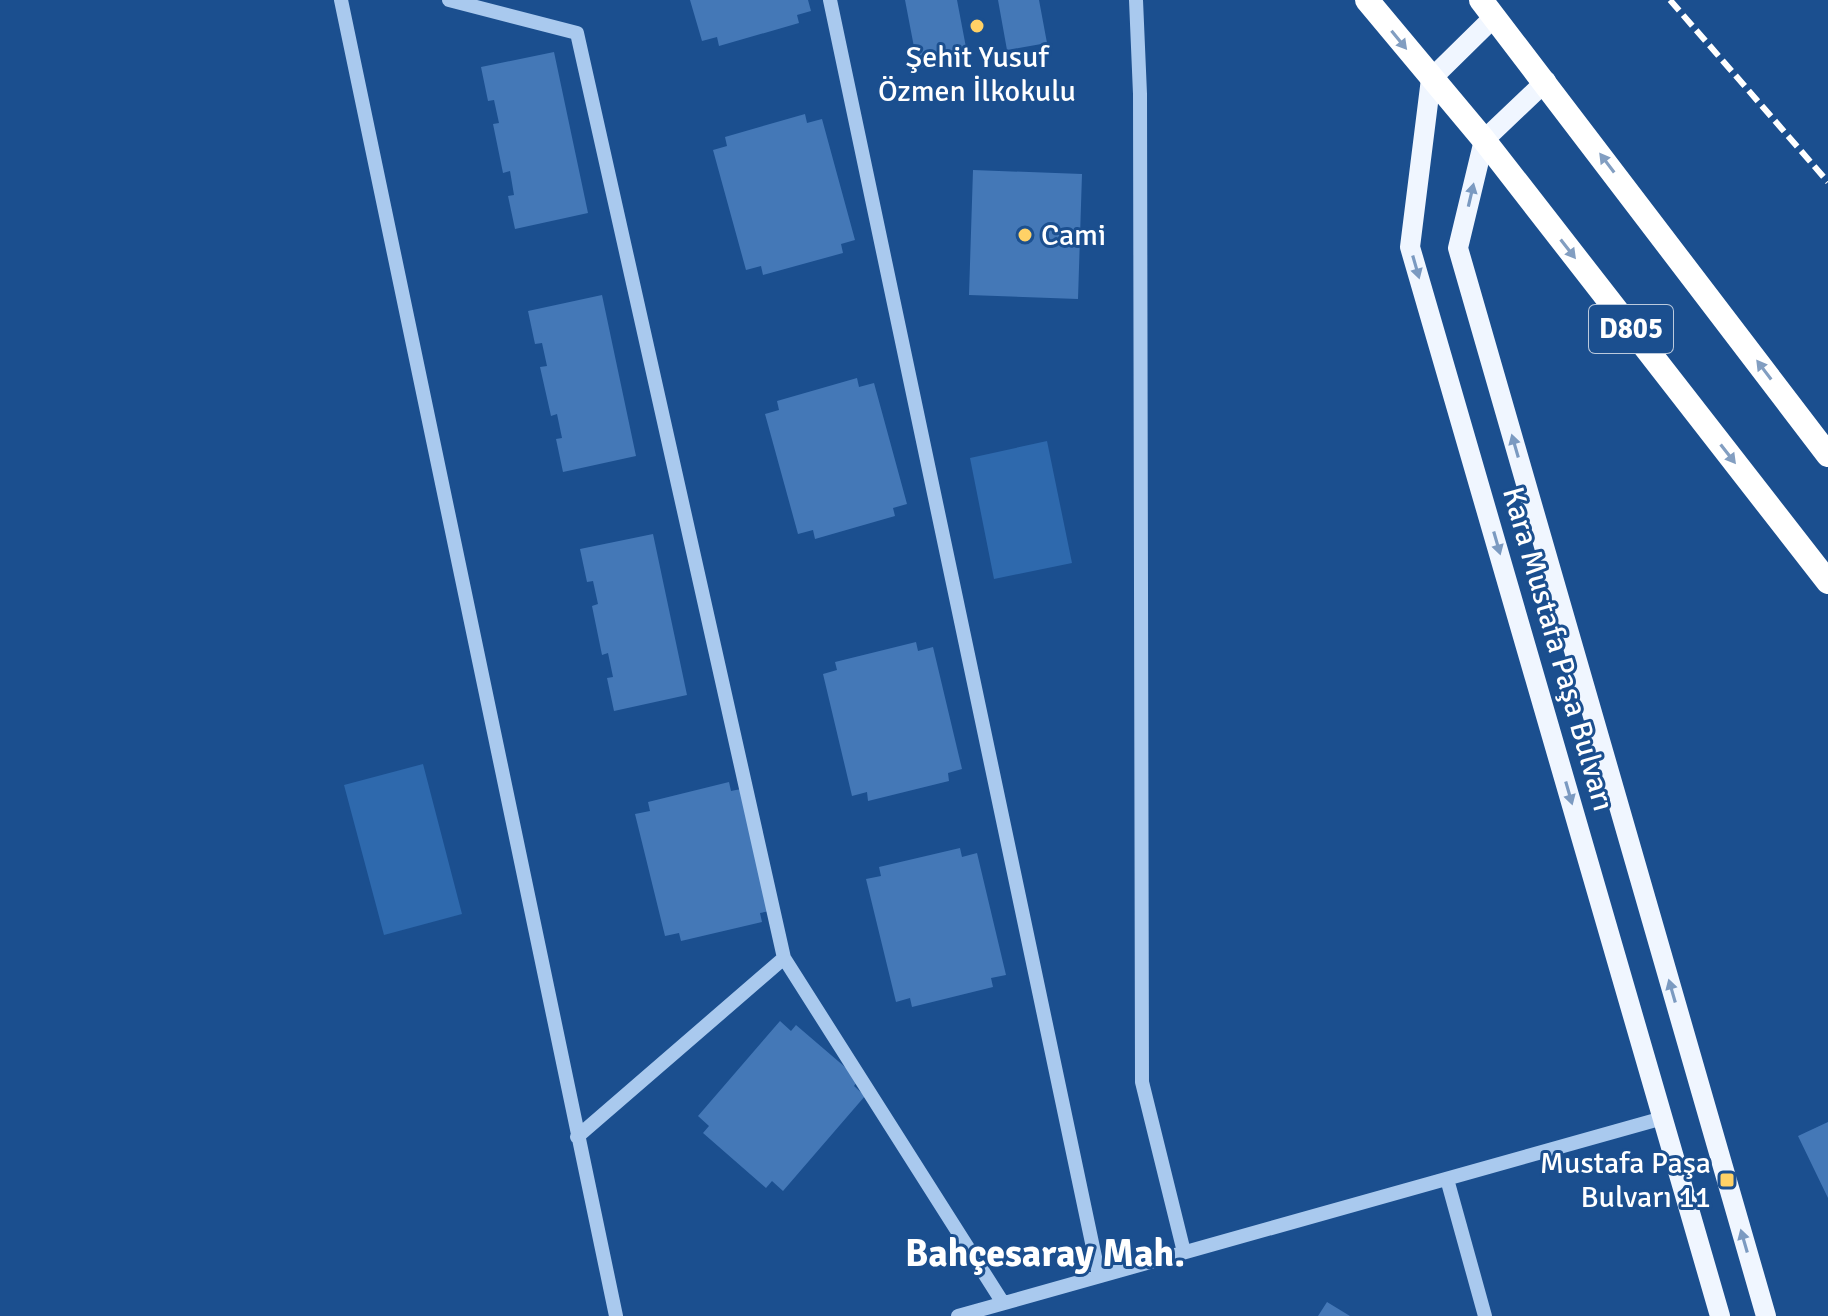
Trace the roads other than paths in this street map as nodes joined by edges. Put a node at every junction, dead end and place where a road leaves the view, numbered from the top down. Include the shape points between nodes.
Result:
1 (341, 0) edge
2 (449, 0) edge
3 (830, 0) edge
4 (1136, 0) edge
5 (1367, 0) edge
6 (1488, 8) edge
7 (1431, 79) junction
8 (1546, 81) junction
9 (1484, 140) junction
10 (1828, 455) edge
11 (1828, 582) edge
12 (784, 958) junction
13 (1663, 1118) junction
14 (577, 1137) junction
15 (1447, 1179) junction
16 (1184, 1252) junction
17 (1099, 1276) junction
18 (1003, 1303) junction
19 (616, 1316) edge
20 (958, 1316) edge
21 (1485, 1316) edge
22 (1720, 1316) edge
23 (1766, 1316) edge

1 - 14 street
2 - 12 street via 577,33
3 - 17 street
4 - 16 street via 1142,1082
5 -> 7 highway, D805
6 - 7 main road
6 - 8 highway, D805
7 - 9 highway, D805
7 -> 13 main road, Kara Mustafa Paşa Bulvarı via 1410,247
8 - 9 main road
10 -> 8 highway, D805
9 -> 11 highway, D805
23 -> 9 main road, Kara Mustafa Paşa Bulvarı via 1458,248
12 - 14 street
12 - 18 street
13 - 15 street
13 - 22 main road, Kara Mustafa Paşa Bulvarı
14 - 19 street
15 - 16 street
15 - 21 street
16 - 17 street
17 - 18 street
18 - 20 street

